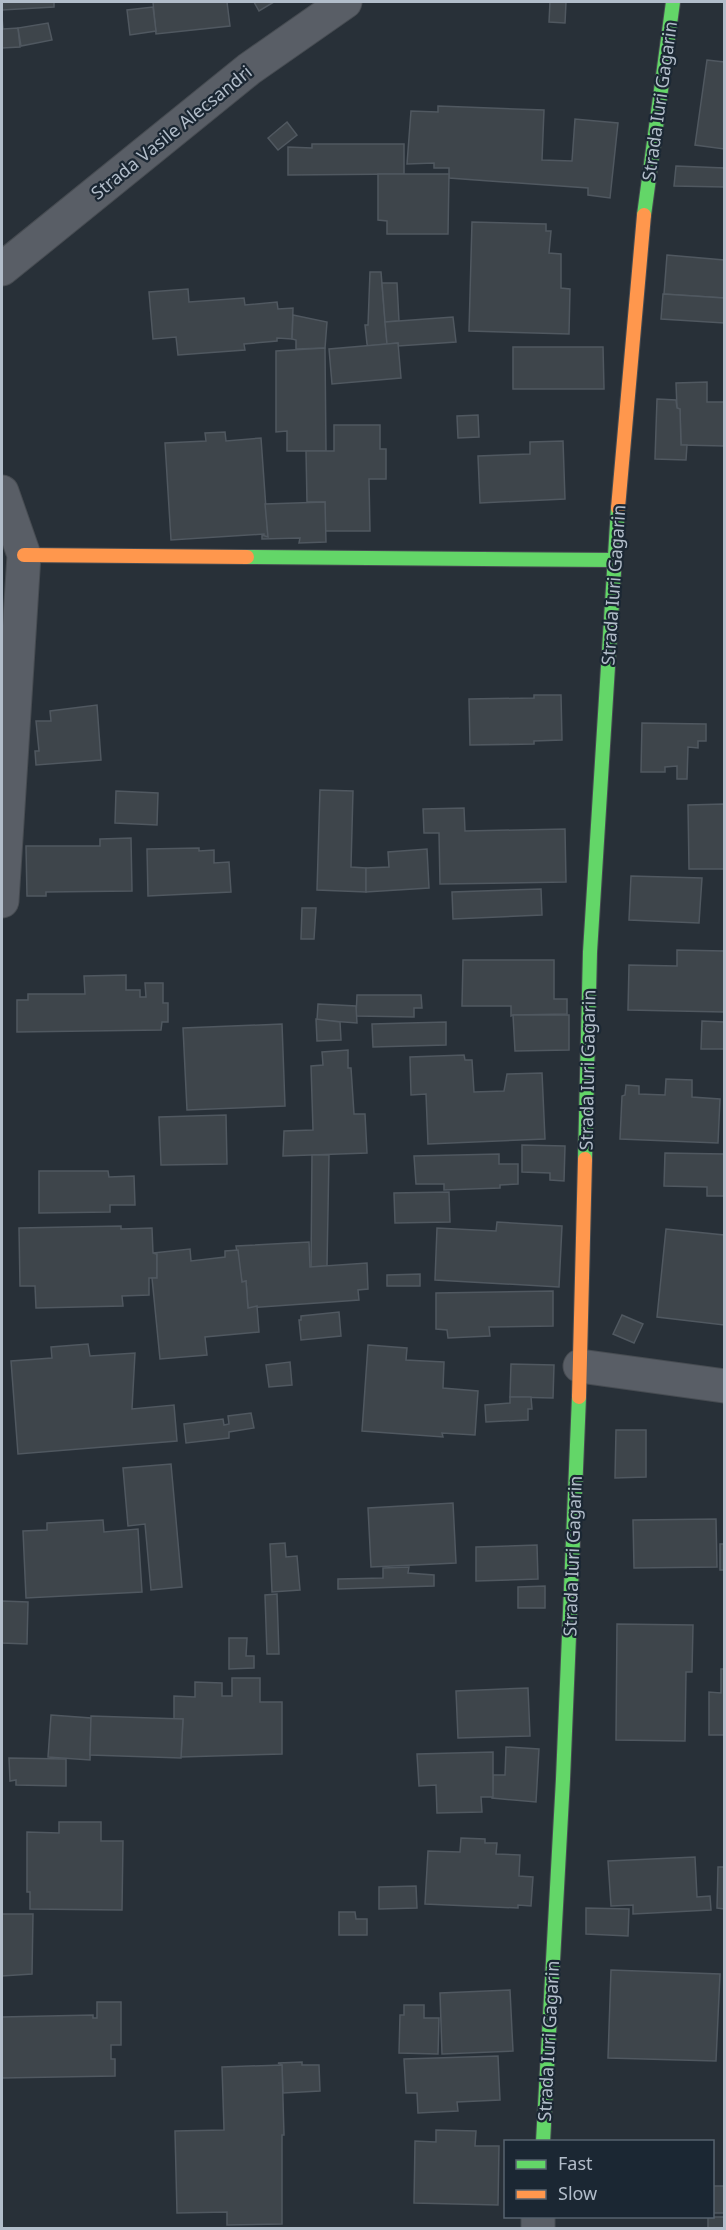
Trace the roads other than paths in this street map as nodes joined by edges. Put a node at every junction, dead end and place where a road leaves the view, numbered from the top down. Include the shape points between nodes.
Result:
1 (345, 2) edge
2 (673, 2) edge
3 (2, 269) edge
4 (2, 492) edge
5 (24, 555) junction
6 (613, 561) junction
7 (2, 902) edge
8 (580, 1366) junction
9 (724, 1386) edge
10 (543, 2140) edge

1 - 3 street, Strada Vasile Alecsandri via 249,69
2 - 6 street, Strada Iuri Gagarin via 646,189
4 - 5 street
5 - 6 street
5 - 7 street
6 - 8 street, Strada Iuri Gagarin via 590,952
8 - 9 street
8 - 10 street, Strada Iuri Gagarin

